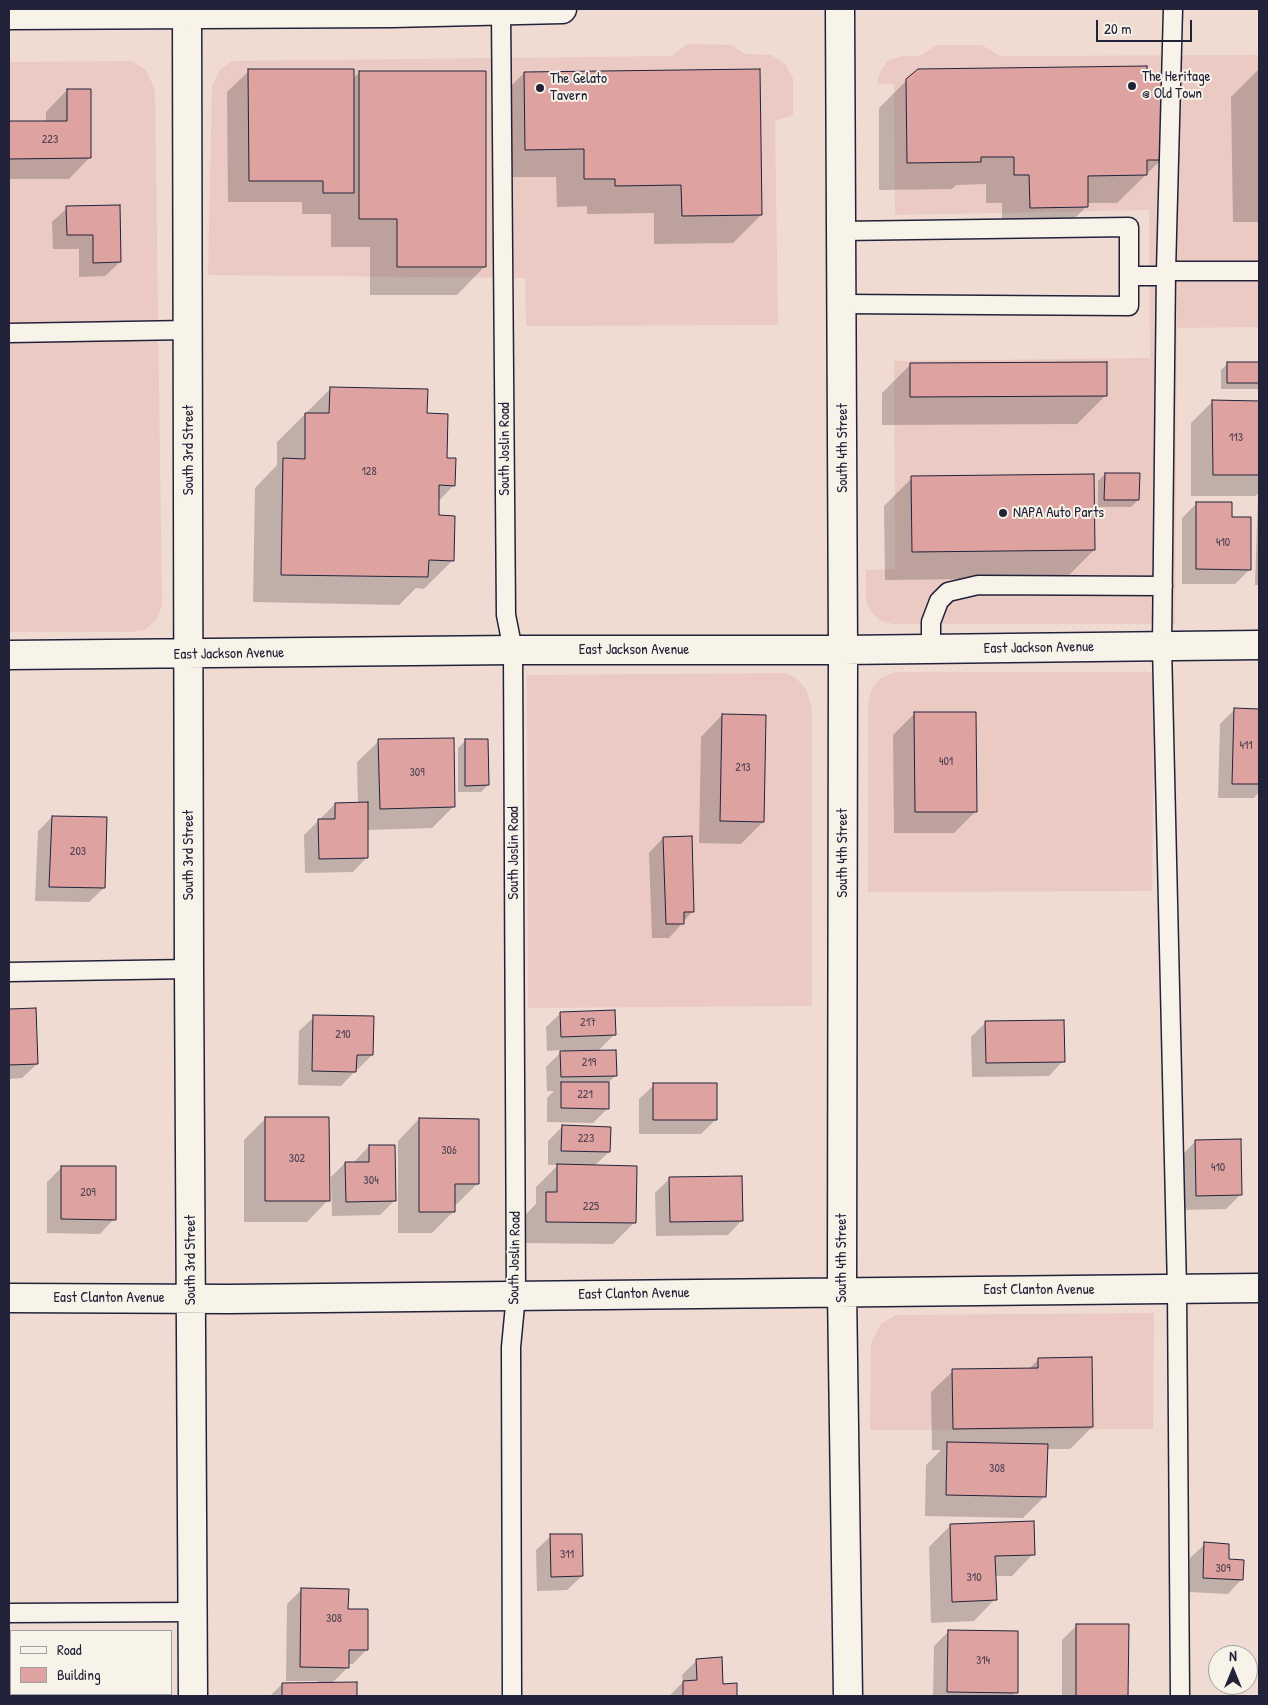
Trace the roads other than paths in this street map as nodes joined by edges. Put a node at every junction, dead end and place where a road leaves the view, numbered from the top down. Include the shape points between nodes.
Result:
1 (562, 9) edge
2 (840, 9) edge
3 (1173, 9) edge
4 (187, 11) edge
5 (296, 11) edge
6 (392, 11) edge
7 (501, 11) junction
8 (9, 15) edge
9 (841, 231) junction
10 (1259, 271) edge
11 (1166, 274) junction
12 (1129, 276) junction
13 (842, 304) junction
14 (188, 330) junction
15 (9, 333) edge
16 (1163, 586) junction
17 (1259, 645) edge
18 (1162, 646) junction
19 (931, 649) junction
20 (513, 650) junction
21 (844, 650) junction
22 (189, 654) junction
23 (9, 655) edge
24 (189, 970) junction
25 (9, 972) edge
26 (1259, 1288) edge
27 (1177, 1289) junction
28 (842, 1292) junction
29 (516, 1295) junction
30 (9, 1298) edge
31 (192, 1298) junction
32 (193, 1612) junction
33 (9, 1613) edge
34 (193, 1696) edge
35 (512, 1696) edge
36 (848, 1696) edge
37 (1180, 1696) edge

1 - 7 street
2 - 9 street, South 4th Street
3 - 11 lane
4 - 5 street
4 - 8 street
4 - 14 street, South 3rd Street
5 - 6 street
6 - 7 street
7 - 20 lane, South Joslin Road via 506,615
9 - 12 lane via 1129,227
9 - 13 street, South 4th Street
10 - 11 lane
11 - 12 lane
11 - 16 lane
12 - 13 lane via 1128,306
13 - 21 street, South 4th Street
14 - 15 lane
14 - 22 street, South 3rd Street
16 - 18 lane
16 - 19 lane via 978,586 948,592 939,602 931,622
17 - 18 street, East Jackson Avenue
18 - 19 street, East Jackson Avenue
18 - 27 lane
19 - 21 street, East Jackson Avenue
20 - 21 street, East Jackson Avenue
20 - 22 street, East Jackson Avenue
20 - 29 lane, South Joslin Road
21 - 28 street, South 4th Street
22 - 23 street, East Jackson Avenue
22 - 24 street, South 3rd Street
24 - 25 lane
24 - 31 street, South 3rd Street
26 - 27 street, East Clanton Avenue
27 - 28 street, East Clanton Avenue
27 - 37 lane
28 - 29 street, East Clanton Avenue
28 - 36 street, South 4th Street
29 - 31 street, East Clanton Avenue
29 - 35 lane, South Joslin Road via 512,1347
30 - 31 street, East Clanton Avenue
31 - 32 street, South 3rd Street
32 - 33 lane
32 - 34 street, South 3rd Street

